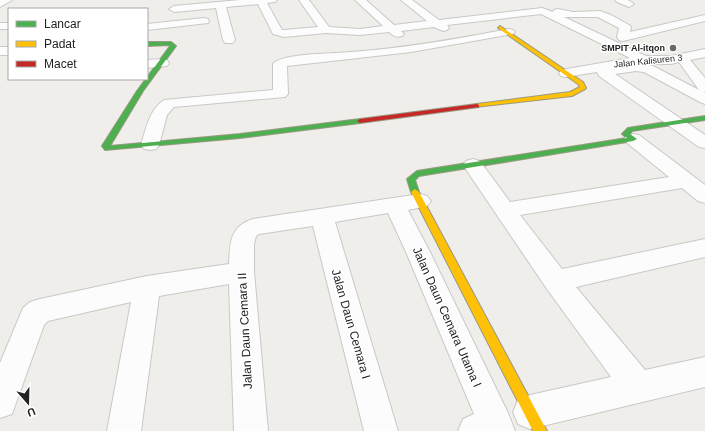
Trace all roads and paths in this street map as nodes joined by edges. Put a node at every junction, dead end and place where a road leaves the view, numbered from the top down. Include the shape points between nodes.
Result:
1 (7, 0) edge
2 (304, 0) edge
3 (360, 0) edge
4 (406, 0) edge
5 (266, 1) edge
6 (551, 3) dead end
7 (586, 3) dead end
8 (0, 4) edge
9 (220, 5) junction
10 (174, 9) dead end
11 (599, 9) dead end
12 (492, 12) dead end
13 (572, 13) dead end
14 (705, 18) edge
15 (223, 19) junction
16 (436, 23) junction
17 (177, 24) junction
18 (148, 27) edge
19 (391, 28) junction
20 (326, 30) junction
21 (505, 30) joint
22 (345, 32) junction
23 (179, 36) dead end
24 (623, 37) junction
25 (229, 40) dead end
26 (148, 44) edge
27 (411, 45) dead end
28 (363, 51) dead end
29 (705, 53) edge
30 (680, 58) junction
31 (644, 60) junction
32 (162, 63) junction
33 (705, 63) edge
34 (148, 64) edge
35 (566, 73) junction
36 (705, 88) edge
37 (705, 99) edge
38 (705, 118) edge
39 (674, 122) junction
40 (633, 140) junction
41 (705, 143) edge
42 (150, 145) junction
43 (473, 165) junction
44 (686, 182) junction
45 (705, 196) edge
46 (407, 202) junction
47 (504, 210) junction
48 (322, 217) junction
49 (705, 248) edge
50 (241, 272) junction
51 (556, 281) junction
52 (147, 287) junction
53 (10, 353) edge
54 (705, 372) edge
55 (638, 387) junction
56 (0, 402) edge
57 (535, 422) edge
58 (490, 429) edge
59 (124, 431) edge
60 (251, 431) edge
61 (382, 431) edge

1 - 8 street
2 - 20 street
3 - 19 street
4 - 16 street
5 - 9 street
5 - 20 street via 278,33
6 - 13 street
7 - 11 street
9 - 10 street
9 - 15 street
12 - 24 street via 542,5 568,16 596,14 625,27
14 - 24 street
15 - 17 street
15 - 25 street
16 - 19 street
16 - 31 street via 546,11
17 - 18 street
17 - 23 street
19 - 22 street
19 - 27 street
20 - 22 street
21 - 35 street
21 - 42 street via 422,47 282,63 280,94 170,103 161,110
22 - 28 street
24 - 30 street via 626,41
26 - 32 street via 172,45
29 - 30 street, Jalan Kalisuren 3
30 - 31 street, Jalan Kalisuren 3
30 - 33 street
30 - 36 street
31 - 35 street, Jalan Kalisuren 3
32 - 34 street
32 - 42 street via 140,92 106,146 111,149
35 - 42 street via 581,83 583,88 572,94 482,106
37 - 39 street via 648,68 604,71 607,76
38 - 39 street
39 - 40 street via 630,129 626,134
39 - 41 street
40 - 43 street
40 - 44 street
43 - 46 street via 417,174 411,179 412,187
43 - 47 street
44 - 45 street
44 - 47 street
46 - 48 street
46 - 57 street
46 - 58 street, Jalan Daun Cemara Utama I via 418,252
47 - 51 street
48 - 50 street, Jalan Daun Cemara II via 253,227 246,232 242,244
48 - 61 street, Jalan Daun Cemara I
49 - 51 street
50 - 52 street
50 - 60 street, Jalan Daun Cemara II
51 - 55 street
52 - 53 street via 40,311 33,317
52 - 59 street
53 - 56 street
54 - 55 street
55 - 57 street

